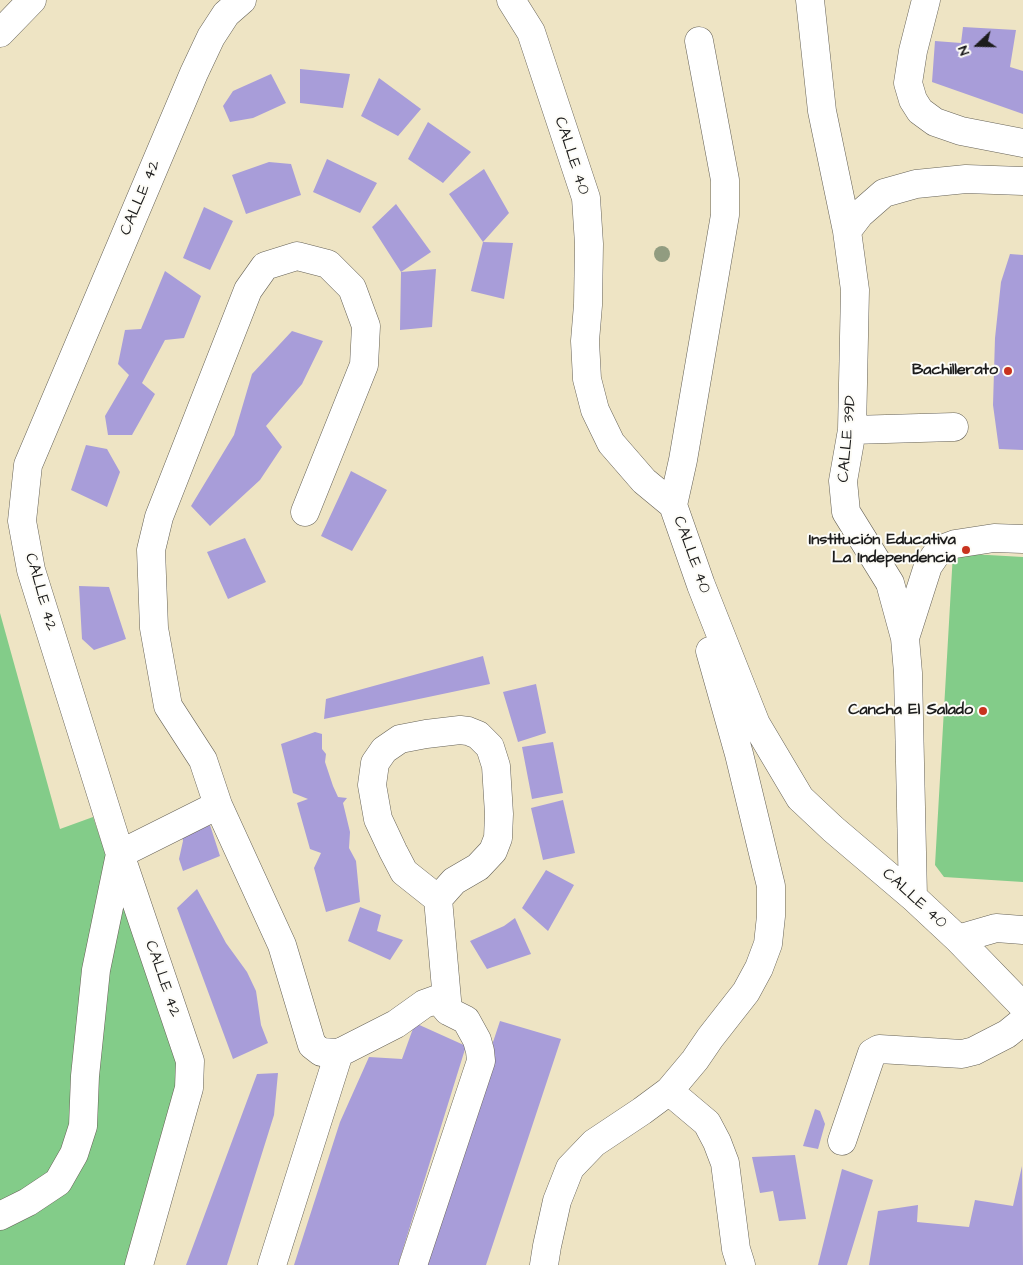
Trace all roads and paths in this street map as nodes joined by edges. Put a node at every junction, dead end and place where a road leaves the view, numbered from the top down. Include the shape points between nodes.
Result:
1 (32, 0) edge
2 (242, 0) edge
3 (511, 0) edge
4 (810, 0) edge
5 (926, 0) edge
6 (0, 33) edge
7 (699, 40) dead end
8 (1023, 143) edge
9 (1023, 181) edge
10 (847, 231) junction
11 (954, 427) dead end
12 (852, 430) junction
13 (673, 506) junction
14 (305, 512) dead end
15 (1023, 539) edge
16 (701, 585) junction
17 (905, 638) junction
18 (218, 805) junction
19 (120, 854) junction
20 (913, 897) junction
21 (438, 899) junction
22 (1023, 930) edge
23 (958, 939) junction
24 (1022, 1008) edge
25 (448, 1011) junction
26 (339, 1053) junction
27 (669, 1091) junction
28 (842, 1141) dead end
29 (0, 1216) edge
30 (139, 1265) edge
31 (272, 1265) edge
32 (414, 1265) edge
33 (544, 1265) edge
34 (741, 1265) edge

1 - 6 street
2 - 19 street, CALLE 42 via 226,14 211,36 28,465 22,521 31,570
3 - 13 street, CALLE 40 via 531,32 586,198 589,244 585,342 595,410 611,442 644,481
4 - 10 street, CALLE 39D via 822,110
5 - 8 street via 908,83 920,111 935,122 960,131
7 - 13 street via 725,180 725,215
9 - 10 street via 966,179 916,184 884,193 860,214
10 - 12 street, CALLE 39D via 855,290
11 - 12 street
12 - 17 street, CALLE 39D via 843,480 846,512 890,583
13 - 16 street, CALLE 40
14 - 18 street via 364,365 366,326 352,288 328,264 297,256 265,266 248,290 159,518 151,550 154,628 168,706 203,760
15 - 17 street via 994,538 939,550 928,566
16 - 20 street, CALLE 40 via 756,724 800,798
16 - 27 street via 710,650 772,886 772,916 768,944 746,992
17 - 20 street, CALLE 39D
18 - 19 street
18 - 26 street via 282,945 312,1045 321,1052
19 - 29 street via 96,970 83,1126 77,1145 58,1182
19 - 30 street, CALLE 42 via 190,1062 189,1088
20 - 23 street, CALLE 40
21 - 21 street via 454,881 478,867 493,851 498,838 500,814 496,766 490,747 478,734 468,731 400,739 384,750 375,763 372,785 376,811 392,851 404,872
21 - 25 street
22 - 23 street via 996,928
23 - 24 street, CALLE 40
24 - 28 street via 1008,1034 974,1051 962,1054 879,1049 872,1053
25 - 26 street via 438,999 424,1004 396,1024
25 - 32 street via 466,1020 477,1040 481,1061
26 - 31 street
27 - 33 street via 594,1143 570,1168 557,1201
27 - 34 street via 706,1123 718,1142 725,1163

